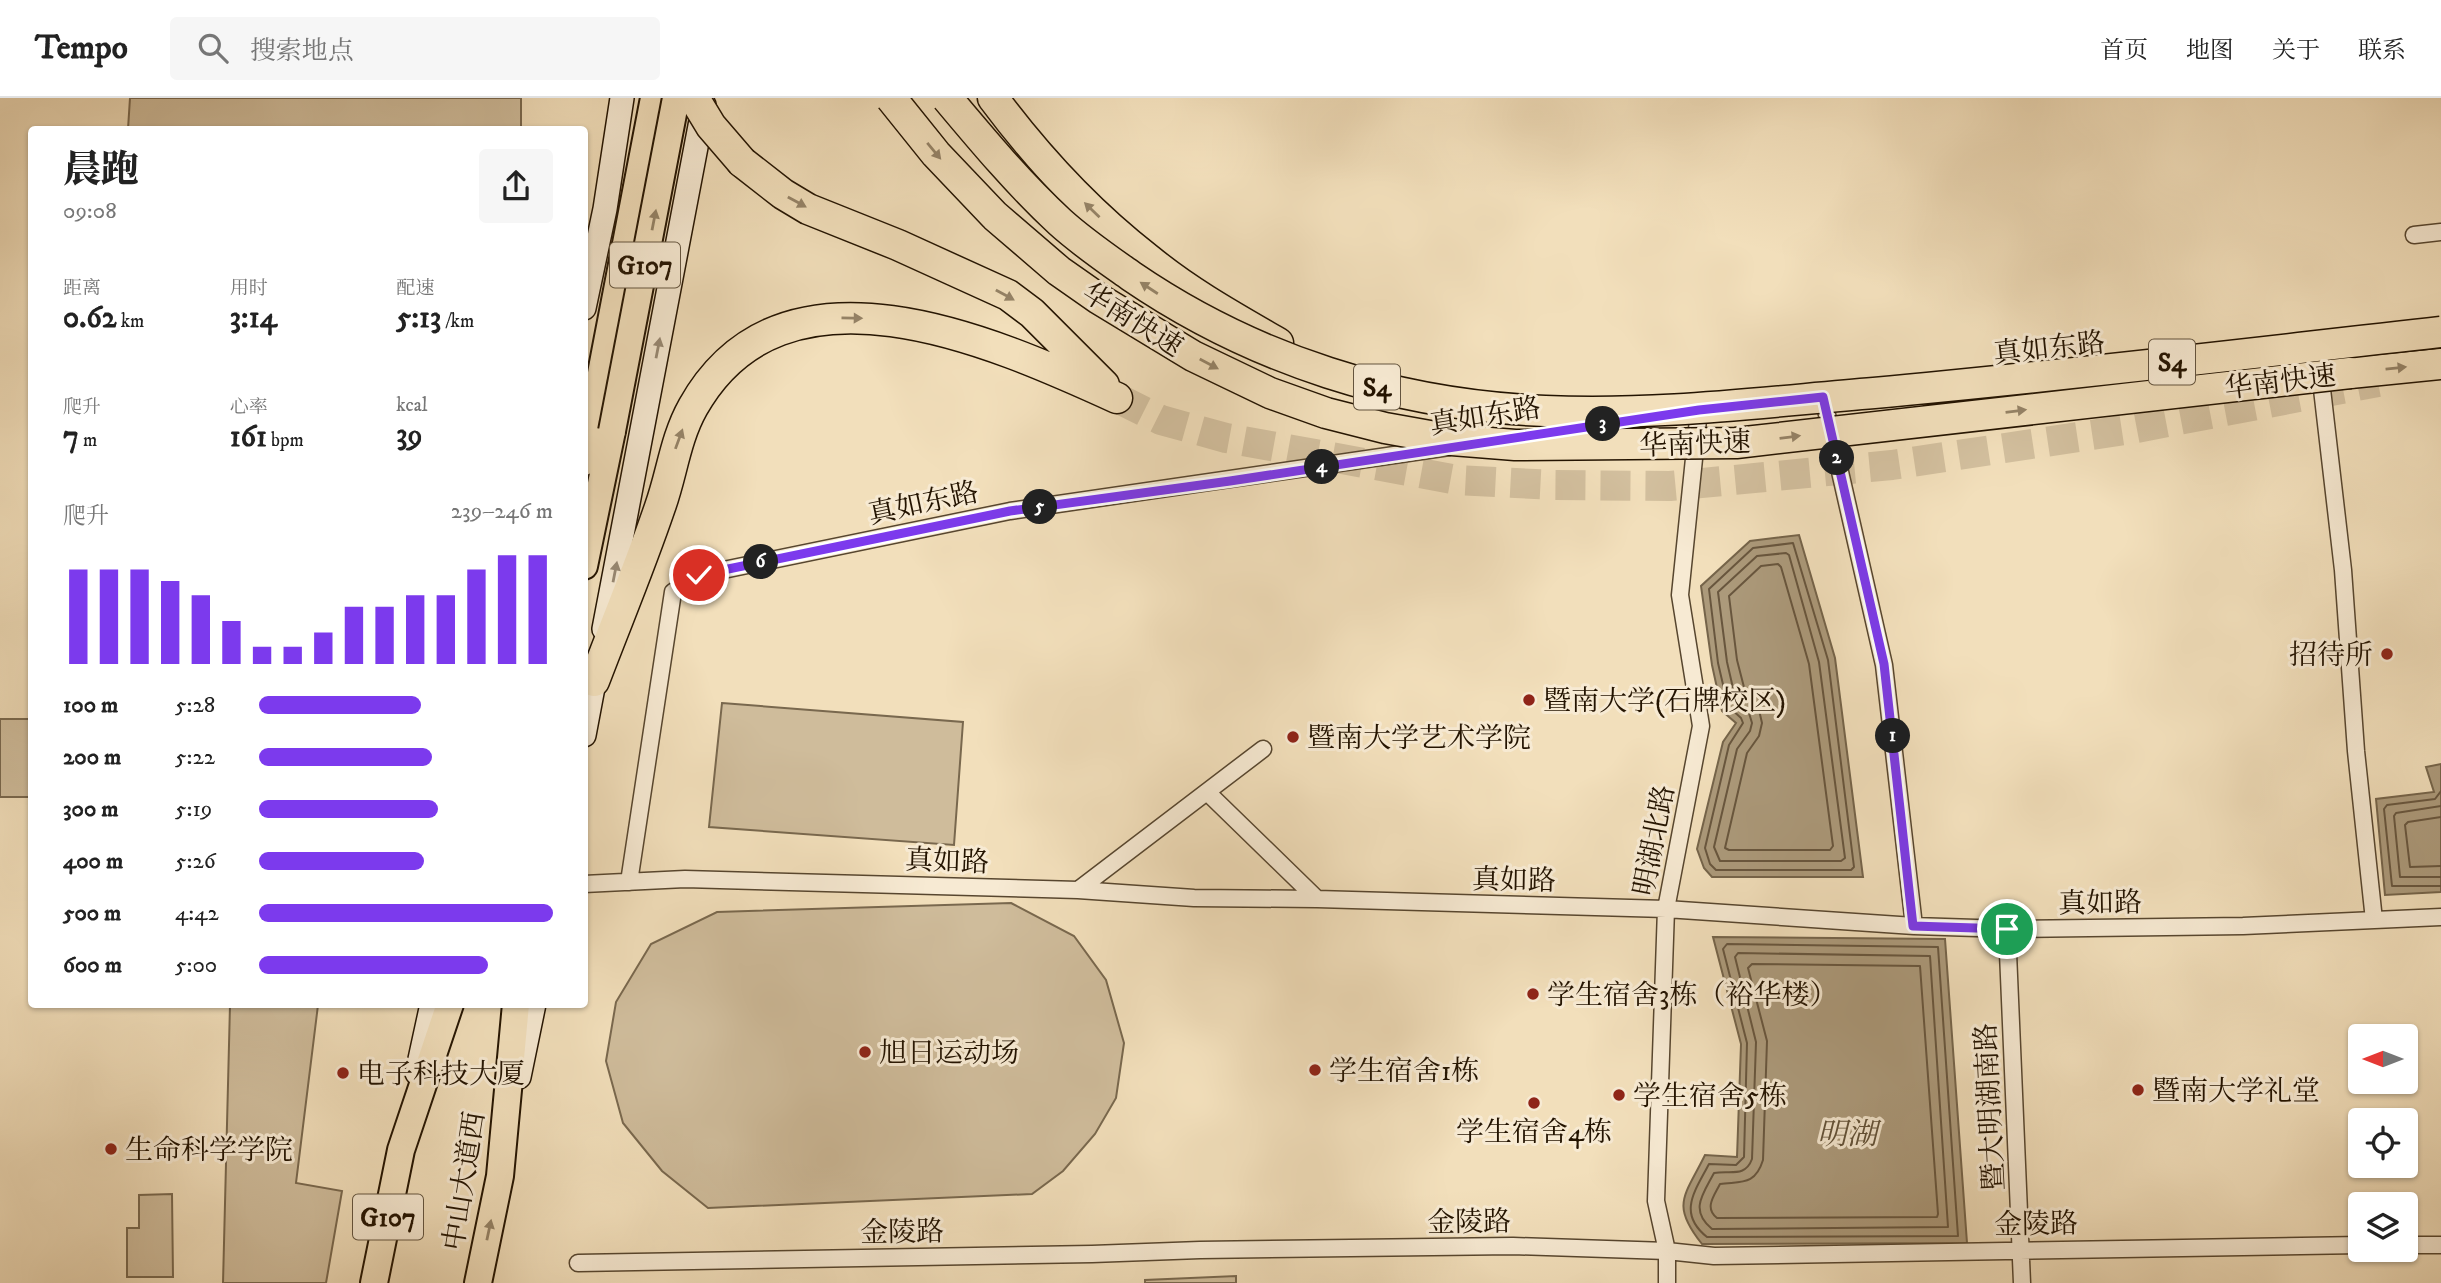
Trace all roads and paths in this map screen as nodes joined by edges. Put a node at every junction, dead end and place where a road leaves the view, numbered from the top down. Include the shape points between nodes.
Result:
1 (622, 98) edge
2 (654, 98) edge
3 (676, 98) edge
4 (694, 98) edge
5 (706, 98) edge
6 (891, 98) edge
7 (947, 98) edge
8 (993, 98) edge
9 (2441, 232) edge
10 (2414, 235) dead end
11 (588, 289) edge
12 (2441, 316) edge
13 (2441, 332) edge
14 (2308, 347) junction
15 (2441, 364) edge
16 (1329, 374) junction
17 (1823, 397) junction
18 (1699, 410) junction
19 (602, 429) junction
20 (588, 455) edge
21 (588, 536) edge
22 (594, 681) junction
23 (588, 713) edge
24 (1263, 749) dead end
25 (1208, 792) junction
26 (629, 882) junction
27 (588, 884) edge
28 (1078, 890) junction
29 (1317, 899) junction
30 (1666, 909) junction
31 (2441, 917) edge
32 (2374, 920) junction
33 (1913, 926) junction
34 (2007, 929) junction
35 (431, 1008) edge
36 (449, 1008) edge
37 (516, 1008) edge
38 (533, 1008) edge
39 (401, 1150) junction
40 (500, 1177) junction
41 (2348, 1245) edge
42 (2418, 1245) edge
43 (2441, 1245) edge
44 (2022, 1250) junction
45 (1667, 1251) junction
46 (578, 1263) dead end
47 (374, 1283) edge
48 (478, 1283) edge
49 (1667, 1283) edge
50 (2022, 1283) edge

1 - 11 main road
2 - 19 highway, G107
19 -> 3 highway, G107, bridge
4 - 22 highway, bridge via 727,146 783,194 1008,295 1117,398 1030,359 953,335 865,318 805,321 750,345 705,389 684,426 661,505
22 -> 5 main road
6 -> 15 highway, 华南快速 / S4, bridge via 995,216 1059,271 1111,307 1193,356 1270,393 1326,413 1417,434 1536,446 1736,443
16 -> 7 highway, 华南快速 / S4, bridge via 1209,324 1105,259 1035,198
16 -> 8 highway, bridge via 1213,305 1147,259 1065,182
9 - 10 street
12 - 14 highway, bridge
13 - 14 highway, 华南快速 / S4, bridge
14 - 16 highway, 华南快速 / S4, bridge via 1903,390 1625,412 1468,406
14 - 17 street, 真如东路
14 - 32 street via 2343,570
17 - 18 street, 真如东路
17 - 33 street via 1884,664
18 - 26 street, 真如东路 via 1010,511 699,575 673,592
18 - 30 street, 明湖北路 via 1680,595 1702,726
19 - 20 highway, G107
19 - 21 highway, G107
22 - 23 main road
24 - 25 street
25 - 28 street
25 - 29 street
26 - 27 street, 真如路
26 - 28 street, 真如路 via 685,879
28 - 29 street, 真如路 via 1194,898
29 - 30 street, 真如路
30 - 33 street, 真如路
30 - 45 street, 明湖北路 via 1656,1201
31 - 32 street, 真如路
32 - 34 street, 真如路
33 - 34 street, 真如路
34 - 44 street, 暨大明湖南路
35 - 39 main road
36 - 39 highway, 中山大道西 / G107
37 - 40 highway, 中山大道西
38 - 40 main road
39 - 47 highway, 中山大道西 / G107
48 -> 40 highway, 中山大道西
41 - 44 street, 金陵路
42 - 43 street
44 - 45 street, 金陵路 via 1714,1256
44 - 50 street, 暨大明湖南路
45 - 46 street, 金陵路 via 1513,1246
45 - 49 street, 明湖北路

